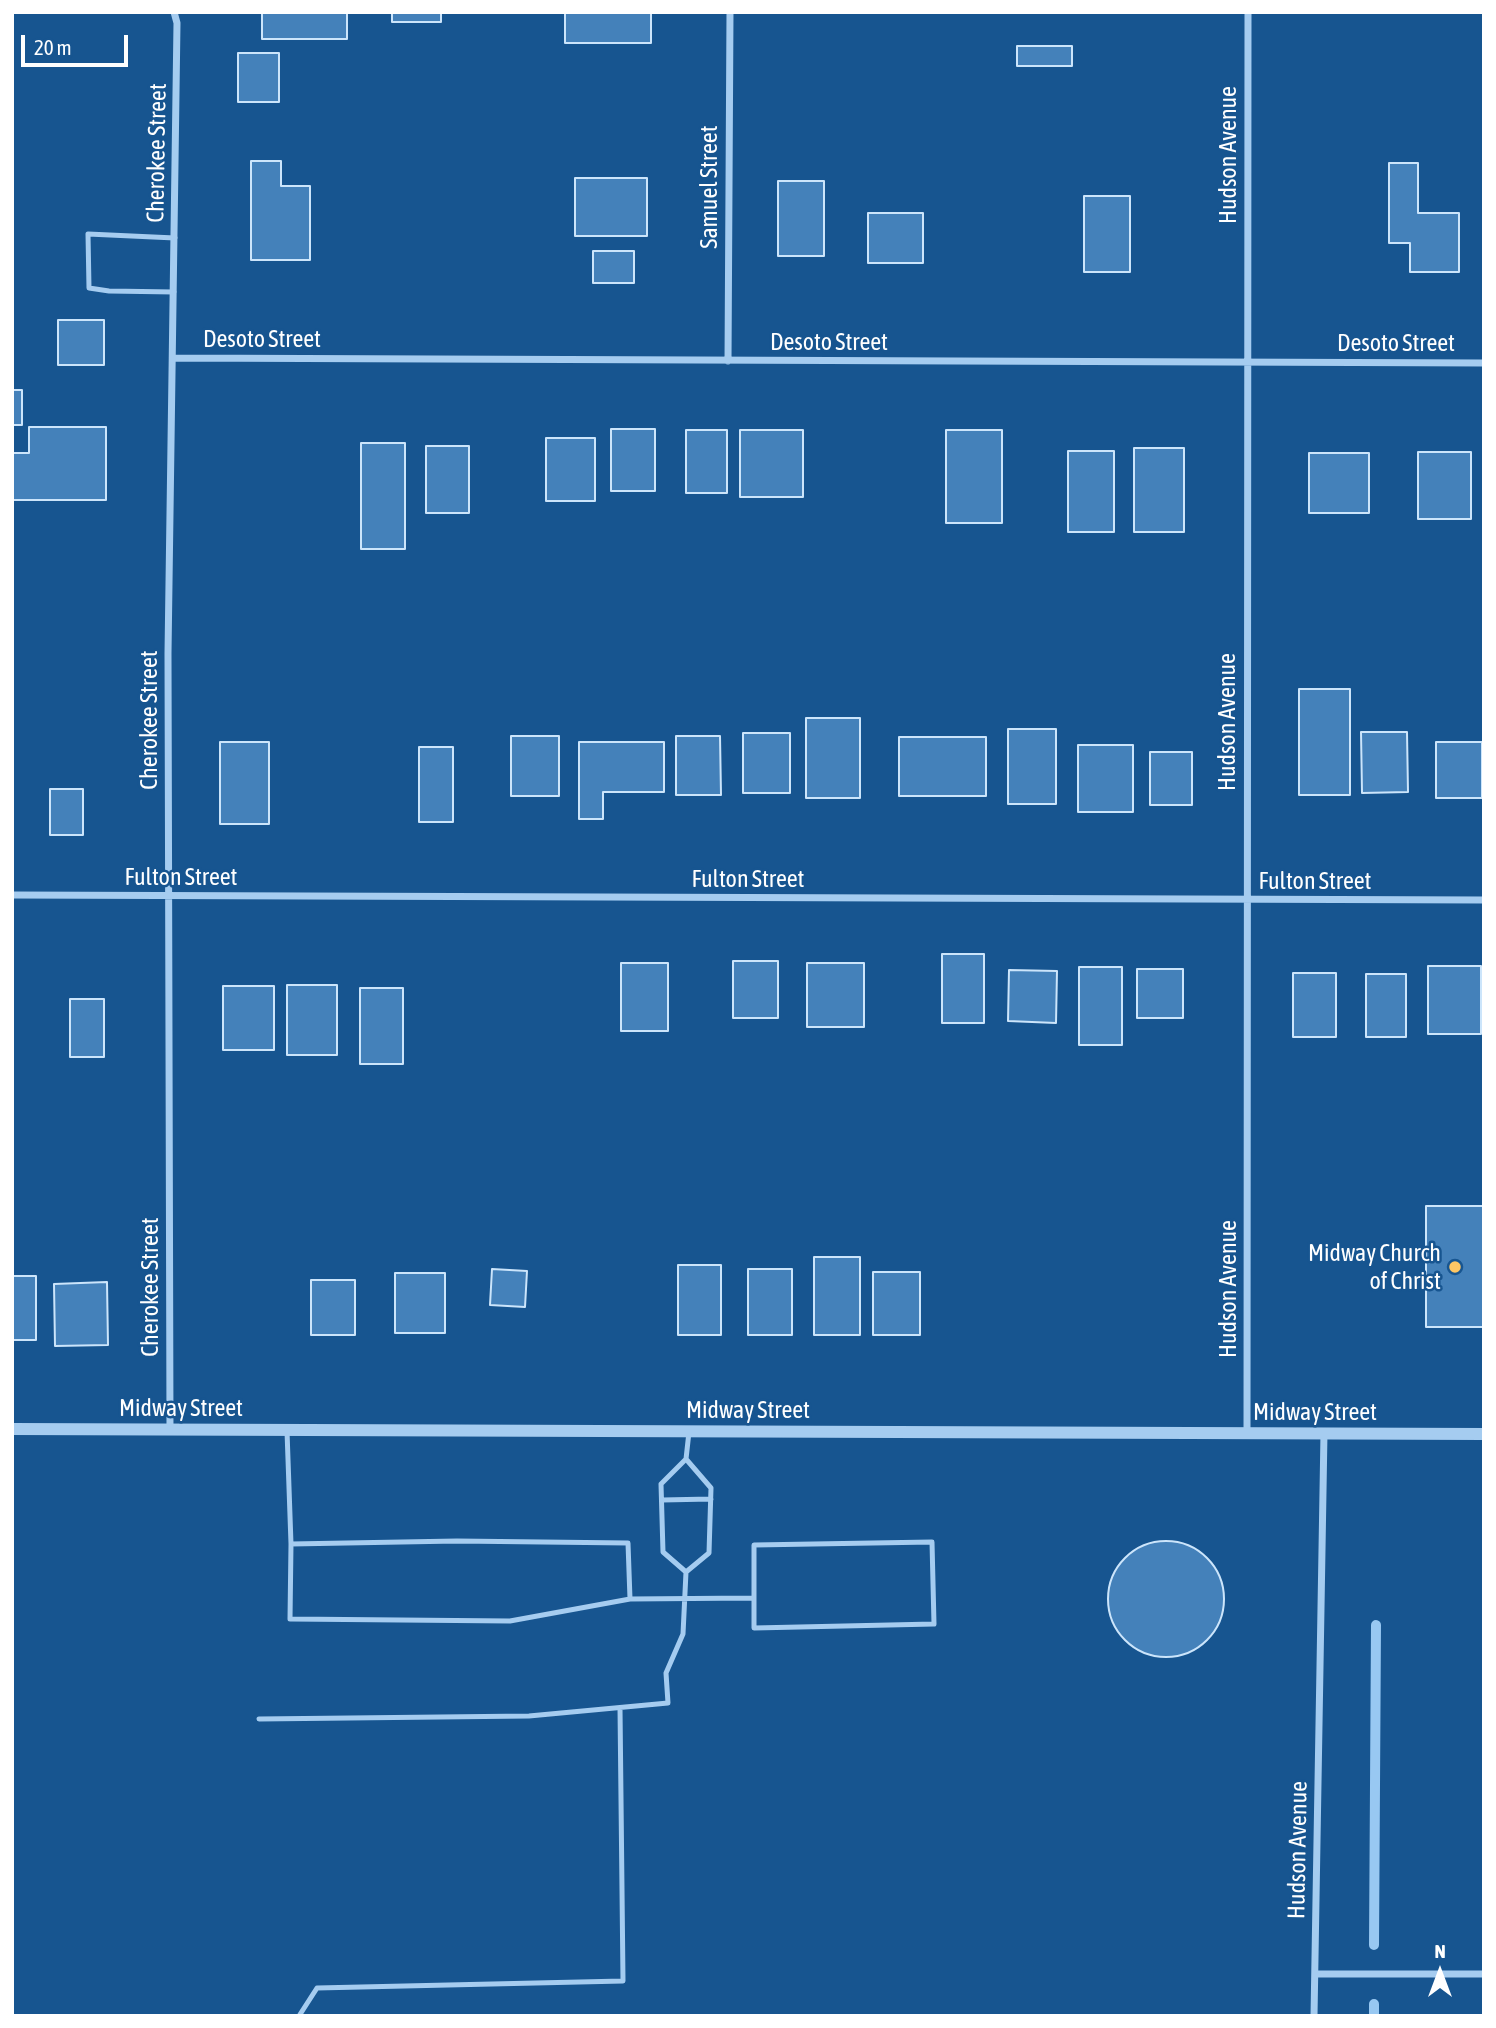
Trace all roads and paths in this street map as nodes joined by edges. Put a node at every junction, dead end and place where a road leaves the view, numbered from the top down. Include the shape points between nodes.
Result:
1 (174, 12) edge
2 (730, 12) edge
3 (1248, 12) edge
4 (175, 238) junction
5 (174, 292) junction
6 (173, 358) junction
7 (728, 361) junction
8 (1246, 362) junction
9 (1484, 363) edge
10 (12, 895) edge
11 (169, 896) junction
12 (1247, 900) junction
13 (1484, 900) edge
14 (12, 1429) edge
15 (170, 1429) junction
16 (287, 1429) junction
17 (689, 1430) junction
18 (1247, 1432) junction
19 (1324, 1433) junction
20 (1484, 1434) edge
21 (686, 1459) junction
22 (710, 1499) junction
23 (662, 1500) junction
24 (291, 1544) junction
25 (686, 1572) junction
26 (753, 1598) junction
27 (630, 1599) junction
28 (685, 1600) junction
29 (620, 1708) junction
30 (259, 1720) dead end
31 (1315, 1974) junction
32 (1484, 1974) edge
33 (299, 2016) edge
34 (1314, 2016) edge

1 - 4 street, Cherokee Street
2 - 7 street, Samuel Street
3 - 8 street, Hudson Avenue
4 - 5 street, Cherokee Street
4 - 5 lane via 88,234 89,288
5 - 6 street, Cherokee Street
6 - 7 street, Desoto Street
6 - 11 street, Cherokee Street
7 - 8 street, Desoto Street
8 - 9 street, Desoto Street
8 - 12 street, Hudson Avenue
10 - 11 street, Fulton Street
11 - 12 street, Fulton Street
11 - 15 street, Cherokee Street
12 - 13 street, Fulton Street
12 - 18 street, Hudson Avenue
14 - 15 street, Midway Street
15 - 16 street, Midway Street
16 - 17 street, Midway Street
16 - 24 lane
17 - 18 street, Midway Street
17 - 21 lane
18 - 19 street, Midway Street
19 - 20 street, Midway Street
19 - 31 street, Hudson Avenue
21 - 22 lane via 710,1488
21 - 23 lane via 661,1484
22 - 23 lane
22 - 25 lane via 709,1552
23 - 25 lane via 663,1552
24 - 27 lane via 628,1543
24 - 27 lane via 290,1619 510,1621
25 - 28 lane
26 - 26 lane via 754,1628 934,1624 932,1542 754,1545
26 - 28 lane
27 - 28 lane
28 - 29 lane via 683,1634 666,1673 668,1703
29 - 30 lane via 529,1716
29 - 33 lane via 623,1981 317,1988
31 - 32 street
31 - 34 street, Hudson Avenue

